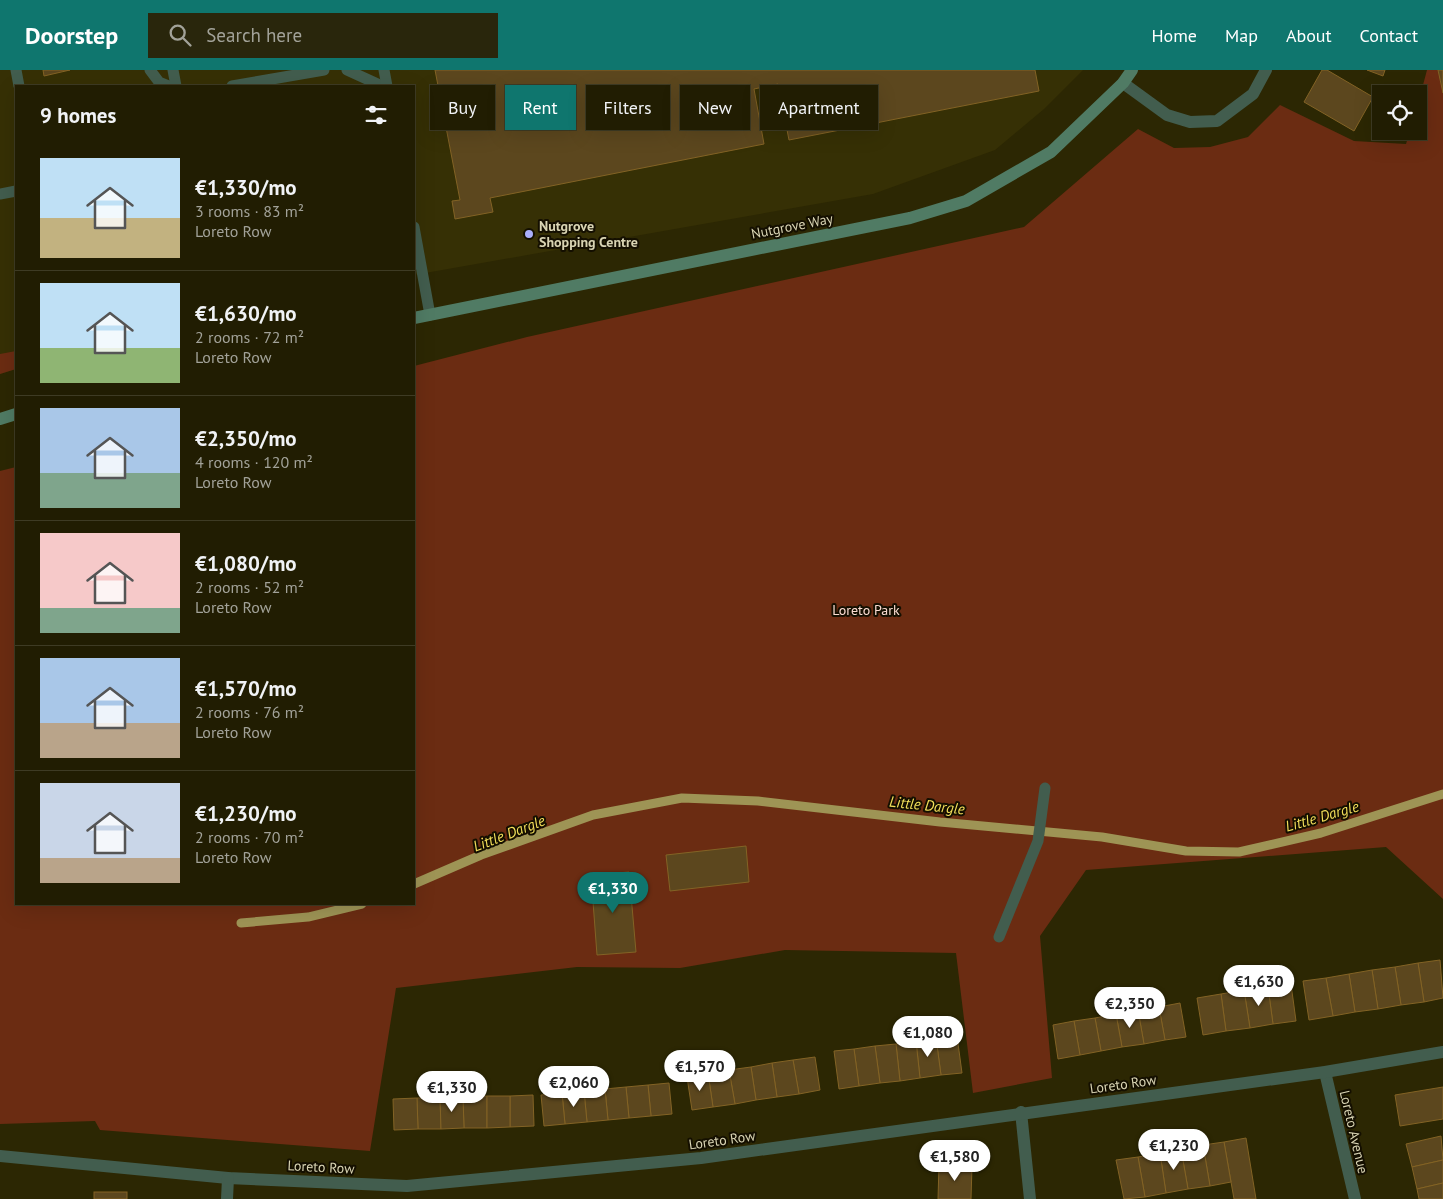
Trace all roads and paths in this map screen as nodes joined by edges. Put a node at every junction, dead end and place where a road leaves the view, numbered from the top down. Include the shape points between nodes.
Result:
1 (16, 70) edge
2 (150, 70) edge
3 (173, 70) edge
4 (324, 70) edge
5 (346, 70) edge
6 (384, 70) edge
7 (1132, 70) edge
8 (1266, 70) edge
9 (1123, 83) junction
10 (19, 85) edge
11 (166, 85) edge
12 (176, 85) edge
13 (238, 85) edge
14 (380, 85) edge
15 (387, 85) edge
16 (15, 191) edge
17 (0, 194) edge
18 (415, 232) edge
19 (430, 315) junction
20 (415, 318) edge
21 (0, 414) edge
22 (15, 414) edge
23 (15, 414) edge
24 (0, 419) edge
25 (1045, 788) dead end
26 (999, 937) dead end
27 (1443, 1052) edge
28 (1325, 1072) junction
29 (1021, 1112) junction
30 (0, 1156) edge
31 (228, 1178) junction
32 (227, 1199) edge
33 (1030, 1199) edge
34 (1355, 1199) edge

1 - 10 lane
2 - 11 lane via 159,82
3 - 12 lane
4 - 13 lane
5 - 14 lane
6 - 15 lane
7 - 9 street, Nutgrove Way
8 - 9 street via 1253,94 1217,121 1190,122 1167,115
9 - 19 street, Nutgrove Way via 1051,152 966,200 910,218
16 - 17 lane
18 - 19 lane
19 - 20 street, Nutgrove Way
21 - 22 street
23 - 24 street
25 - 26 lane via 1038,841
27 - 28 street, Loreto Row
28 - 29 street, Loreto Row
28 - 34 street, Loreto Avenue
29 - 31 street, Loreto Row via 701,1158 407,1186
29 - 33 street
30 - 31 street, Loreto Row
31 - 32 street

